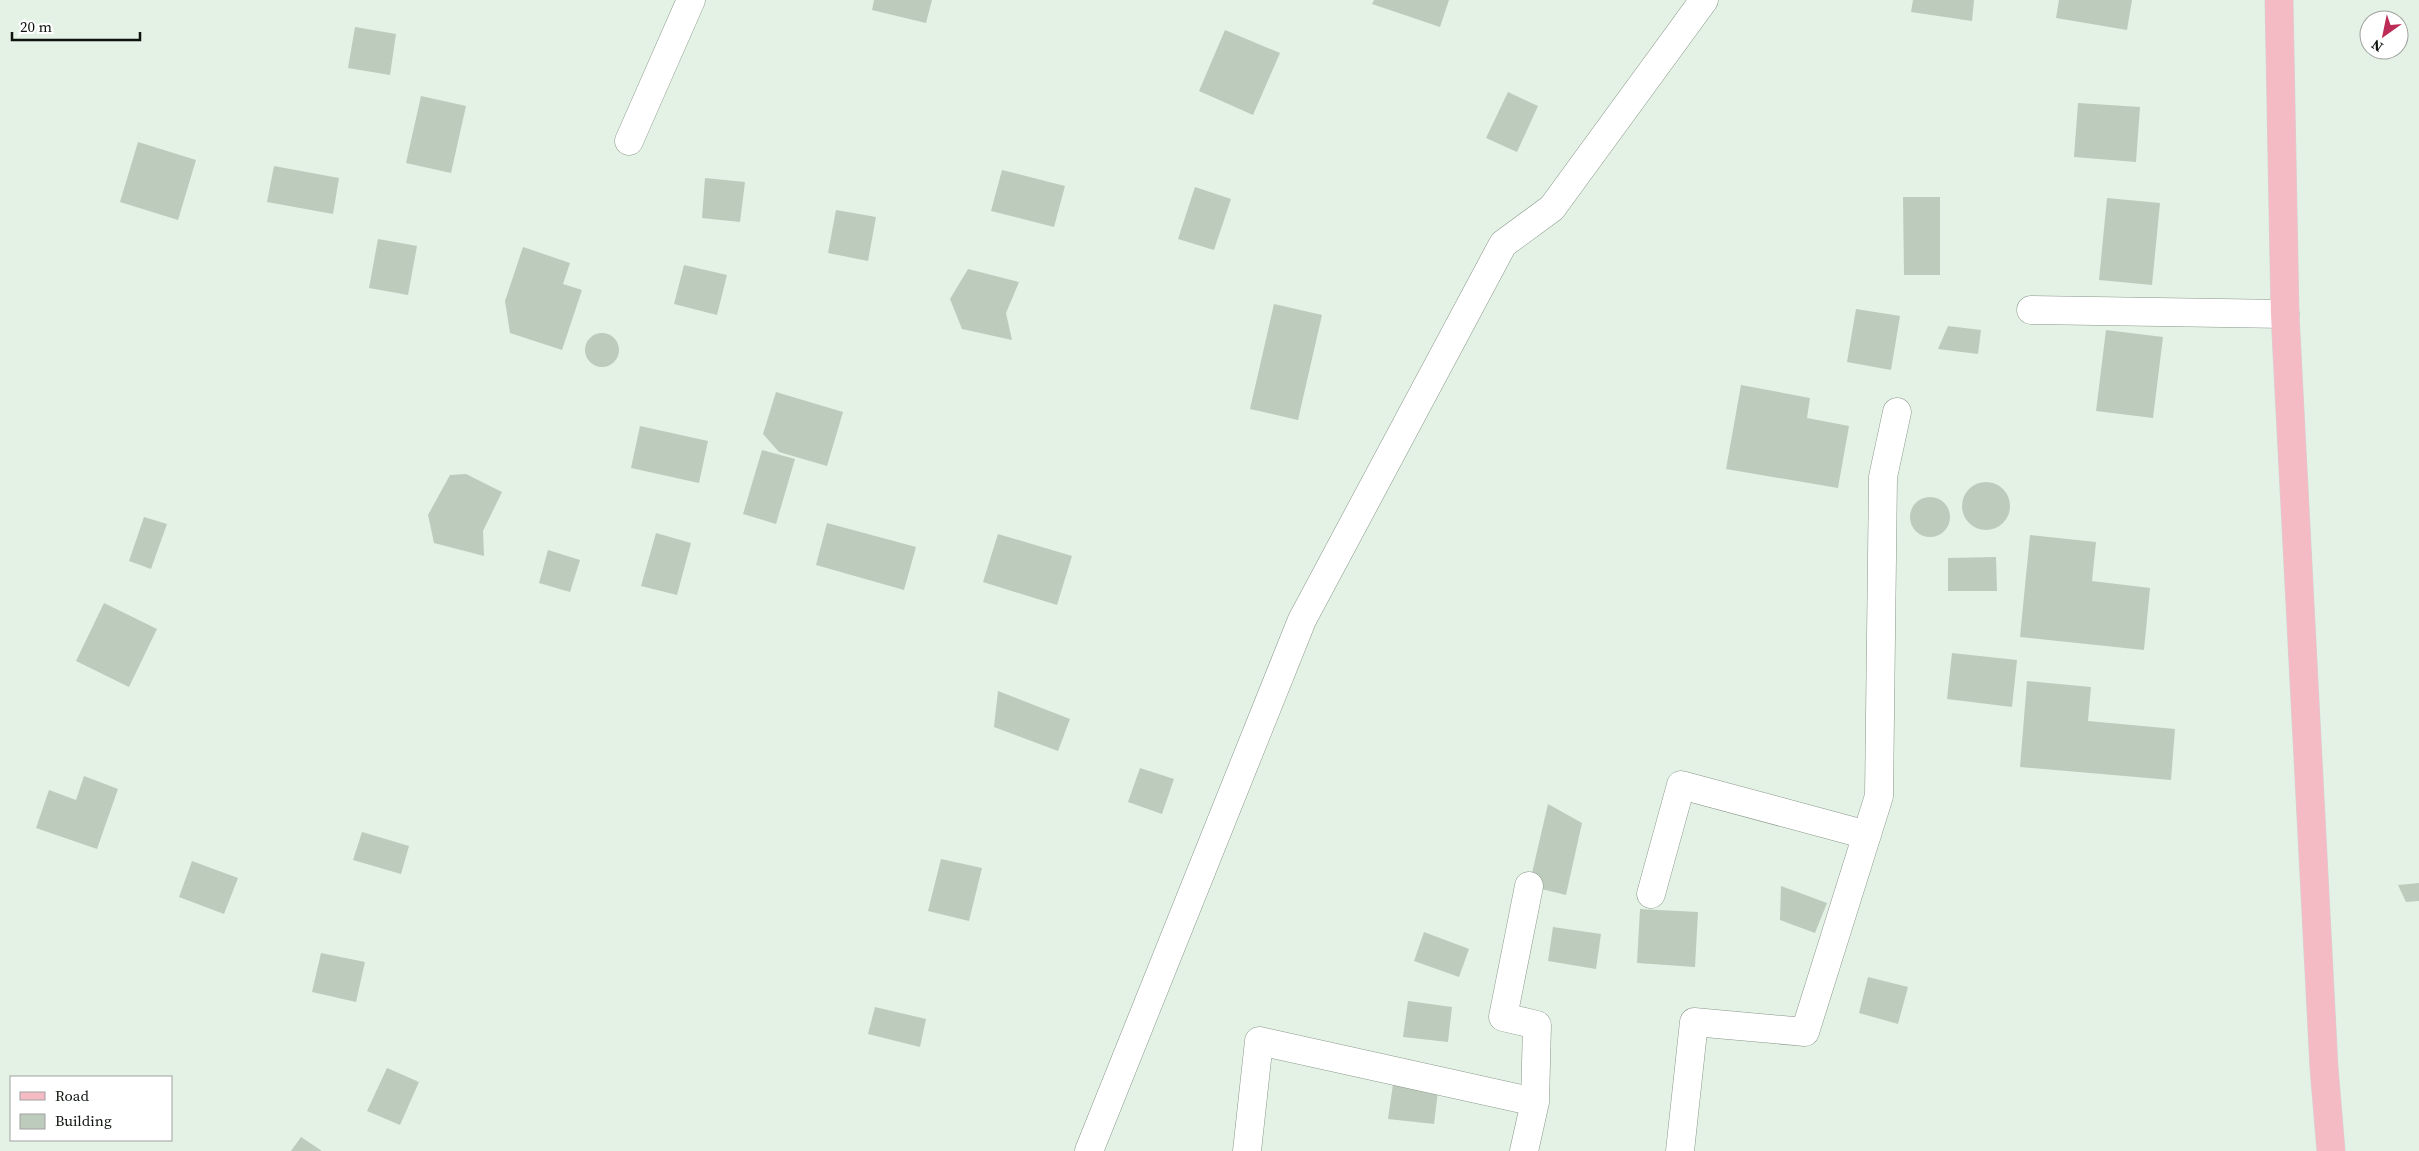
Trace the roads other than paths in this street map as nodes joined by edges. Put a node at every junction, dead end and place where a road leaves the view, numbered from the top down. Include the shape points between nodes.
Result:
1 (691, 0) edge
2 (1704, 0) edge
3 (2279, 0) edge
4 (629, 141) dead end
5 (2031, 310) dead end
6 (2284, 314) junction
7 (1897, 412) dead end
8 (1867, 835) junction
9 (1529, 886) dead end
10 (1651, 894) dead end
11 (1534, 1102) junction
12 (1089, 1151) edge
13 (1247, 1151) edge
14 (1524, 1151) edge
15 (1680, 1151) edge
16 (2331, 1151) edge

1 - 4 street
2 - 12 street via 1552,208 1503,244 1306,611
3 - 6 main road
5 - 6 street
6 - 16 main road
7 - 8 street via 1883,477 1879,796
8 - 10 street via 1681,785
8 - 15 street via 1805,1032 1694,1022
9 - 11 street via 1503,1017 1536,1025
11 - 13 street via 1259,1041
11 - 14 street

